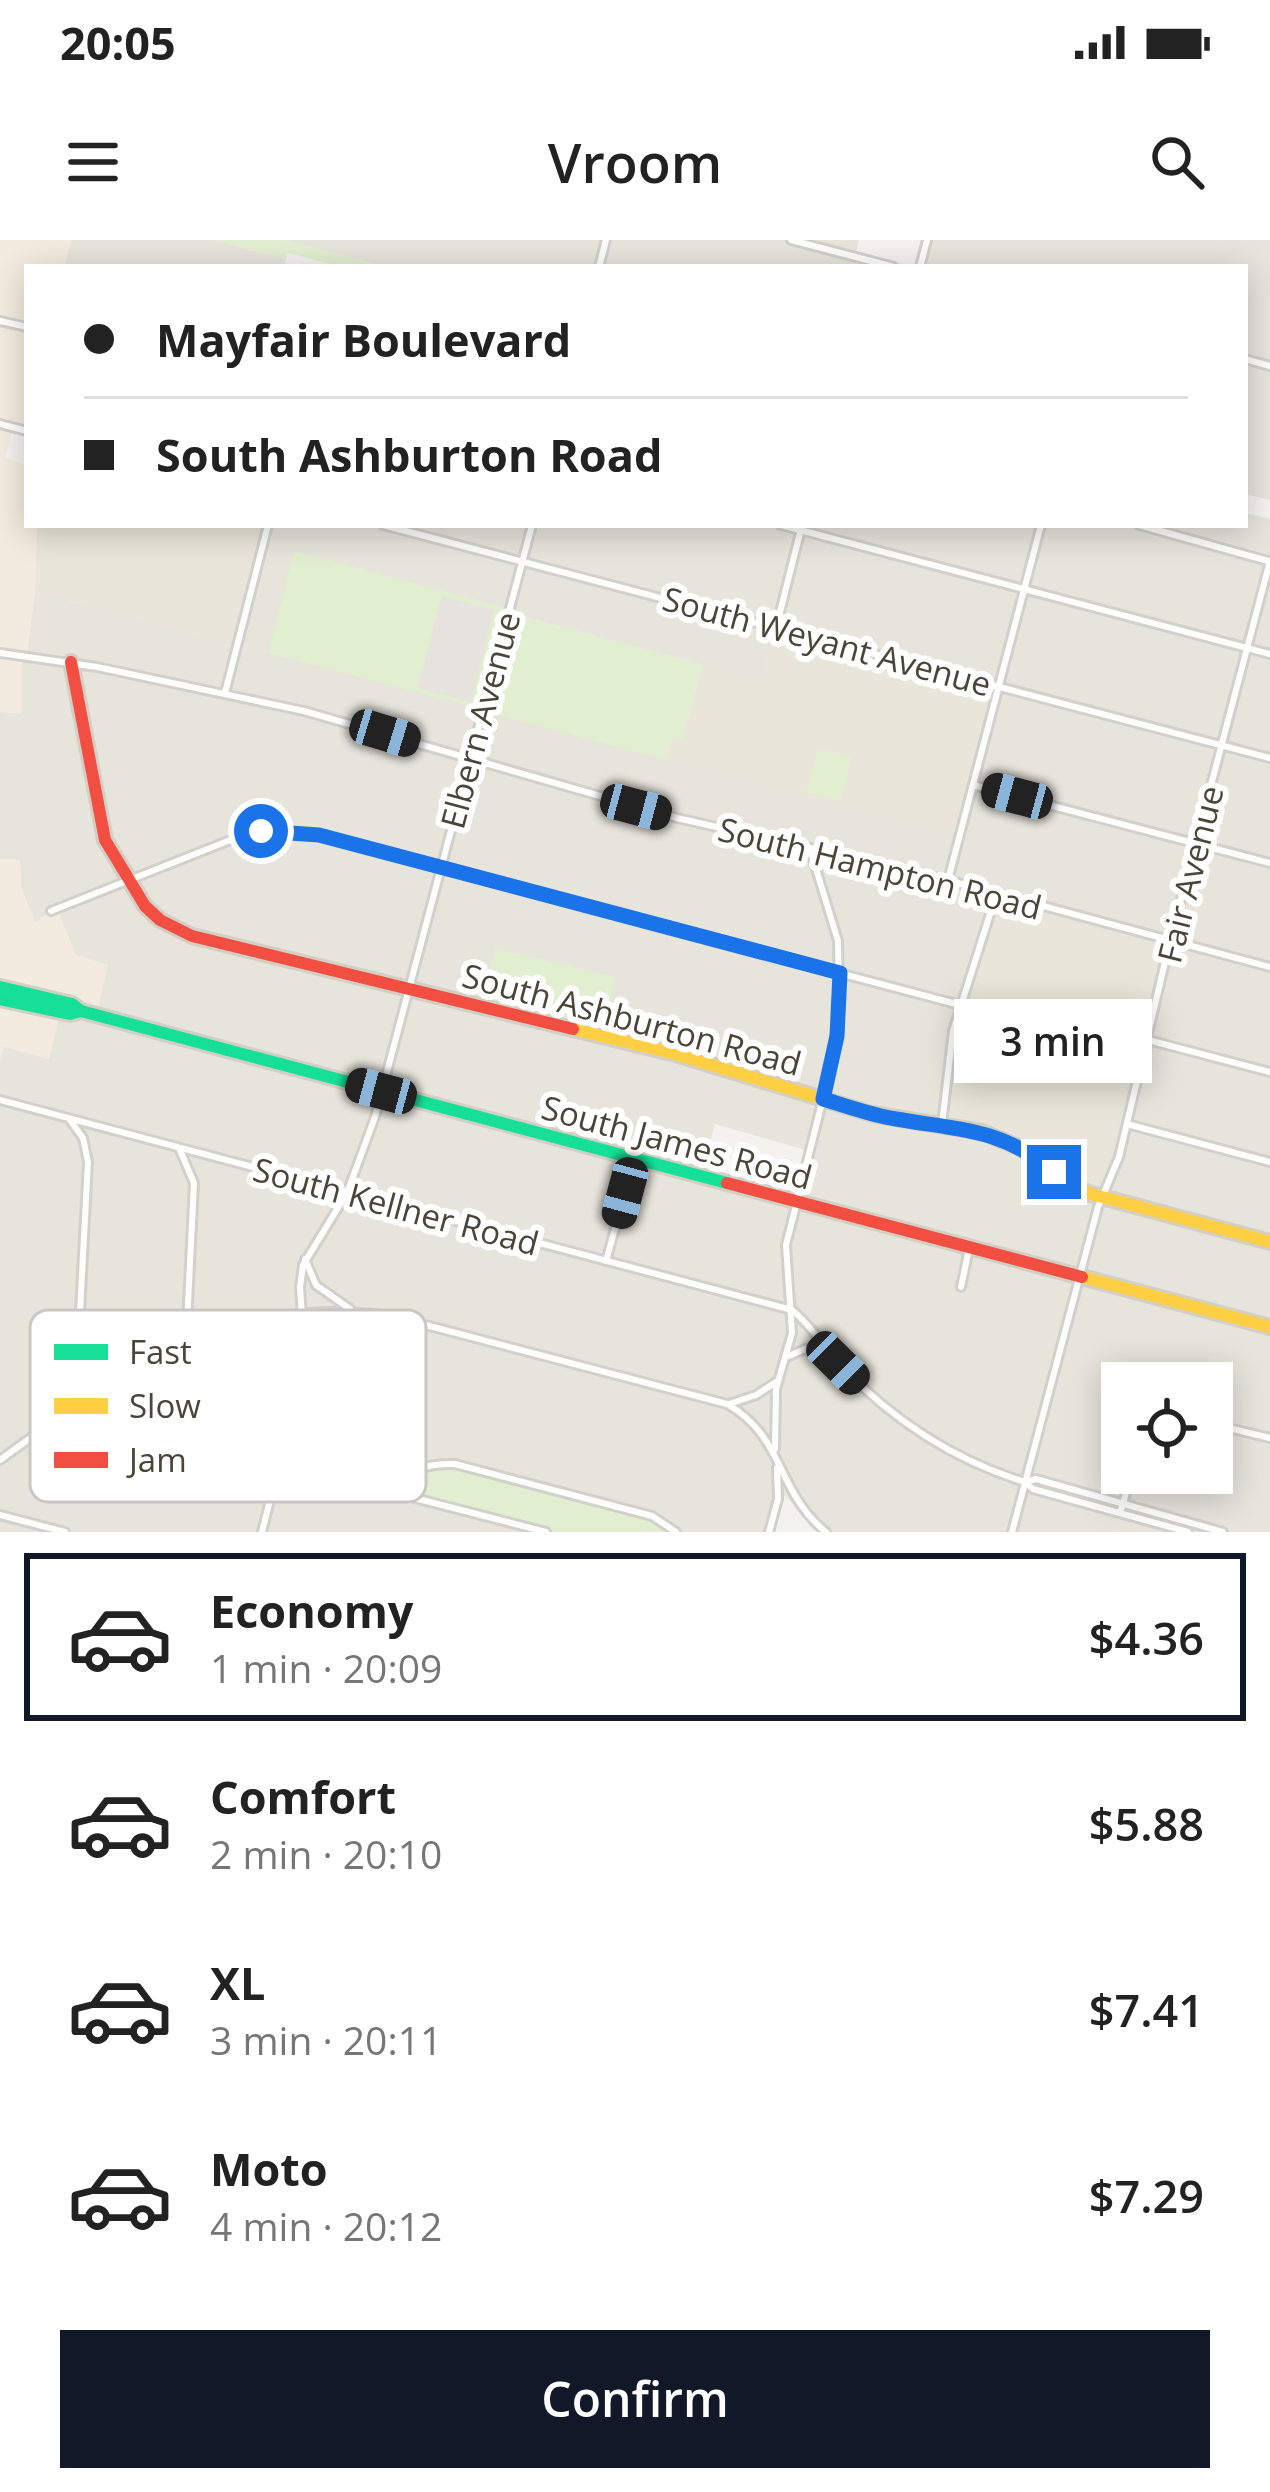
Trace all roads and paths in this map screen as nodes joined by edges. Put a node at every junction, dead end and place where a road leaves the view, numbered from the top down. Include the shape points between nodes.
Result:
1 (791, 240) edge
2 (883, 264) edge
3 (267, 528) edge
4 (395, 528) edge
5 (531, 528) edge
6 (802, 528) edge
7 (1040, 528) edge
8 (1150, 528) edge
9 (522, 561) junction
10 (1270, 562) edge
11 (1024, 589) junction
12 (776, 628) junction
13 (1249, 648) junction
14 (0, 652) edge
15 (1270, 653) edge
16 (71, 662) junction
17 (998, 687) junction
18 (225, 693) junction
19 (1222, 746) junction
20 (470, 758) junction
21 (1270, 758) edge
22 (973, 784) junction
23 (1196, 843) junction
24 (810, 849) junction
25 (1270, 863) edge
26 (441, 868) junction
27 (127, 879) junction
28 (948, 880) junction
29 (996, 895) junction
30 (51, 911) dead end
31 (1170, 941) junction
32 (1270, 968) edge
33 (840, 973) junction
34 (0, 987) edge
35 (408, 988) junction
36 (0, 999) edge
37 (960, 1005) junction
38 (82, 1011) junction
39 (1148, 1040) junction
40 (1270, 1072) edge
41 (381, 1091) junction
42 (823, 1099) junction
43 (0, 1100) edge
44 (70, 1119) junction
45 (942, 1124) junction
46 (1127, 1124) junction
47 (179, 1148) junction
48 (634, 1159) junction
49 (1270, 1162) edge
50 (347, 1193) junction
51 (1102, 1196) junction
52 (796, 1202) junction
53 (1270, 1241) edge
54 (969, 1247) junction
55 (305, 1259) junction
56 (607, 1262) junction
57 (1080, 1276) junction
58 (961, 1287) dead end
59 (80, 1310) edge
60 (188, 1310) edge
61 (304, 1310) edge
62 (352, 1310) edge
63 (792, 1310) junction
64 (426, 1327) edge
65 (1270, 1327) edge
66 (828, 1351) junction
67 (786, 1358) junction
68 (778, 1379) junction
69 (727, 1405) junction
70 (1233, 1429) edge
71 (30, 1438) edge
72 (1270, 1438) edge
73 (776, 1458) junction
74 (0, 1460) edge
75 (426, 1465) edge
76 (1025, 1482) junction
77 (1126, 1494) edge
78 (269, 1502) edge
79 (426, 1502) edge
80 (1123, 1503) junction
81 (1120, 1513) junction
82 (0, 1515) edge
83 (64, 1532) edge
84 (262, 1532) edge
85 (546, 1532) edge
86 (676, 1532) edge
87 (770, 1532) edge
88 (826, 1532) edge
89 (1012, 1532) edge
90 (1188, 1532) edge
91 (1223, 1532) edge

1 - 2 street
3 - 18 street
4 - 9 street, South Weyant Avenue
5 - 9 street, Elbern Avenue
6 - 11 street
6 - 12 street
7 - 11 street
8 - 10 street
9 - 12 street, South Weyant Avenue
9 - 20 street, Elbern Avenue
10 - 13 street, Fair Avenue
11 - 13 street
11 - 17 street
12 - 17 street, South Weyant Avenue
13 - 15 street
13 - 19 street, Fair Avenue
14 - 16 street, South Hampton Road
16 - 18 street, South Hampton Road
16 - 27 street, South Ashburton Road via 98,819
17 - 19 street, South Weyant Avenue
17 - 22 street
18 - 20 street, South Hampton Road
19 - 21 street, South Weyant Avenue
19 - 23 street, Fair Avenue
20 - 24 street, South Hampton Road
20 - 26 street, Elbern Avenue
22 - 23 street
22 - 28 street
23 - 25 street
23 - 31 street, Fair Avenue
24 - 28 street, South Hampton Road
24 - 33 street via 833,918
26 - 27 street via 281,830 220,842
26 - 33 street
26 - 35 street, Elbern Avenue
27 - 30 street
27 - 35 street, South Ashburton Road via 152,914 182,932
28 - 29 street, South Hampton Road
29 - 31 street, South Hampton Road
29 - 37 street
31 - 32 street, South Hampton Road
31 - 39 street, Fair Avenue
33 - 37 street
33 - 42 street
34 - 38 street
35 - 41 street, Elbern Avenue
35 - 42 street, South Ashburton Road
36 - 38 street, South James Road
37 - 45 street
38 - 41 street, South James Road
39 - 40 street
39 - 46 street, Fair Avenue
41 - 48 street, South James Road
41 - 50 street, Elbern Avenue
42 - 45 street, South Ashburton Road
42 - 52 street
43 - 44 street, South Kellner Road
44 - 47 street, South Kellner Road
44 - 59 street via 88,1162
45 - 51 street, South Ashburton Road via 1014,1144 1066,1182
46 - 49 street
46 - 51 street, Fair Avenue
47 - 50 street, South Kellner Road
47 - 60 street via 194,1183
48 - 52 street, South James Road
48 - 56 street
50 - 55 street, Elbern Avenue
50 - 56 street, South Kellner Road
51 - 53 street, South Ashburton Road
51 - 57 street, Fair Avenue
52 - 54 street, South James Road
52 - 63 street via 784,1261
54 - 57 street, South James Road
54 - 58 street
55 - 61 street
55 - 62 street via 316,1285
56 - 63 street, South Kellner Road
57 - 65 street, South James Road
57 - 76 street, Fair Avenue
63 - 66 street
63 - 67 street
64 - 69 street
66 - 67 street
66 - 76 street via 925,1437
67 - 68 street
68 - 69 street
68 - 73 street
69 - 73 street via 756,1424
70 - 72 street
71 - 74 street
73 - 87 street
73 - 88 street via 797,1500
75 - 86 street via 455,1464 652,1516
76 - 80 street
76 - 81 street
76 - 89 street, Fair Avenue
77 - 80 street
78 - 84 street
79 - 85 street
80 - 81 street
80 - 91 street
81 - 90 street
82 - 83 street

